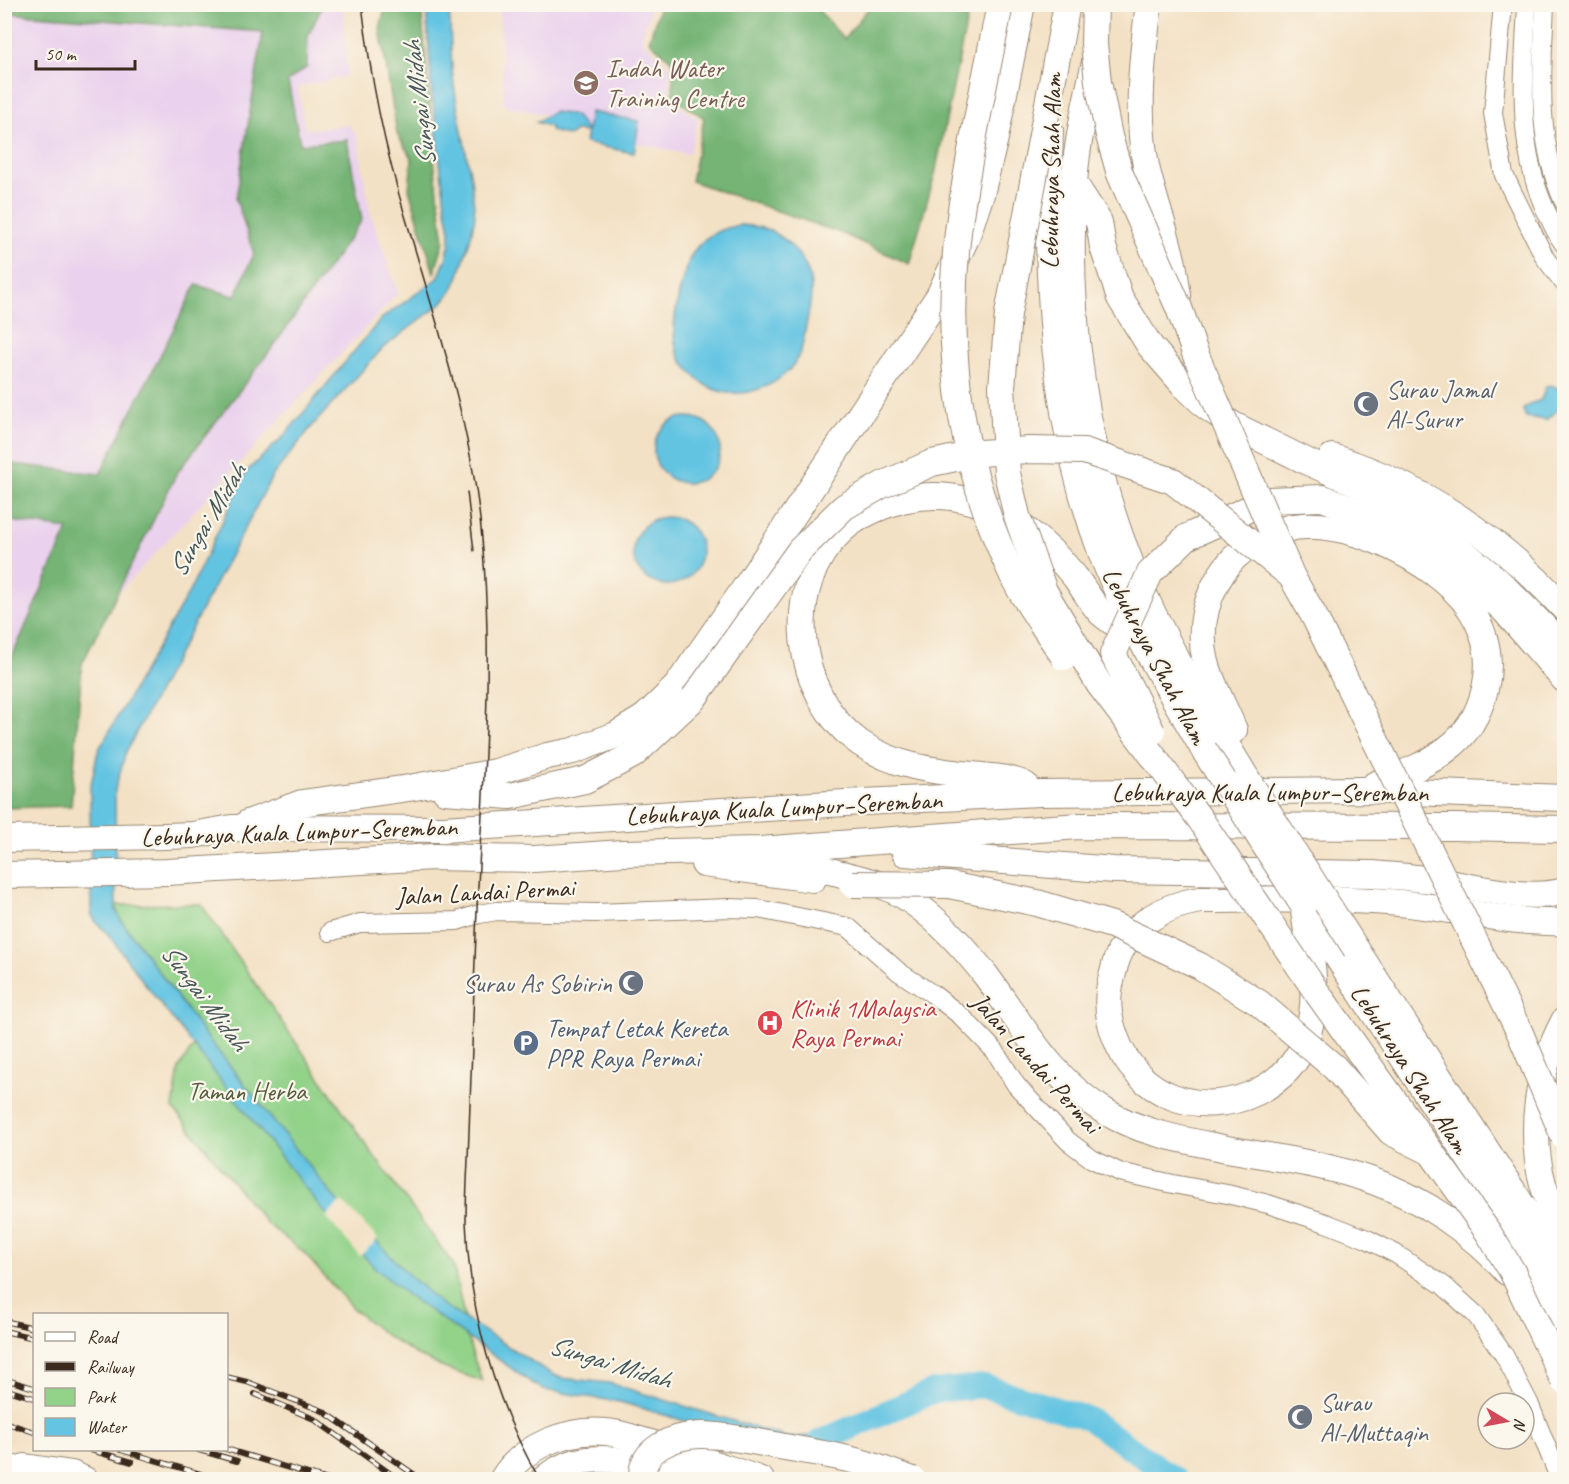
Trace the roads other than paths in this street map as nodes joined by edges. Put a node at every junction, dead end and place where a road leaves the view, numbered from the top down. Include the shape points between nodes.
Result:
1 (1000, 4) edge
2 (1022, 4) edge
3 (1055, 4) edge
4 (1067, 4) edge
5 (1095, 4) edge
6 (1107, 4) edge
7 (1149, 4) edge
8 (1503, 4) edge
9 (1527, 4) edge
10 (1545, 4) edge
11 (1074, 183) junction
12 (1564, 202) edge
13 (1564, 244) edge
14 (1564, 283) edge
15 (1179, 308) junction
16 (1276, 446) junction
17 (1292, 578) junction
18 (1564, 608) edge
19 (1140, 639) junction
20 (1564, 647) edge
21 (1564, 679) edge
22 (1099, 684) junction
23 (1247, 779) junction
24 (409, 788) junction
25 (1362, 790) junction
26 (1039, 793) junction
27 (1564, 798) edge
28 (1200, 819) junction
29 (232, 828) junction
30 (1564, 829) edge
31 (4, 839) edge
32 (831, 846) junction
33 (760, 850) junction
34 (623, 853) junction
35 (4, 875) edge
36 (1564, 891) edge
37 (1303, 905) junction
38 (1564, 922) edge
39 (330, 932) dead end
40 (1564, 1021) edge
41 (1564, 1137) edge
42 (1430, 1152) junction
43 (1564, 1236) edge
44 (1564, 1276) edge
45 (1564, 1318) edge
46 (1564, 1336) edge
47 (1564, 1381) edge
48 (4, 1473) edge
49 (85, 1479) edge
50 (502, 1479) edge
51 (543, 1479) edge
52 (642, 1479) edge
53 (688, 1479) edge
54 (761, 1479) edge
55 (913, 1479) edge
56 (1560, 1479) edge

1 - 22 highway, bridge via 963,193 954,280 953,343 959,405 974,476 1014,579 1064,657
2 - 24 highway via 981,194 939,296 676,686 645,717 616,735 496,772
3 - 19 highway, Lebuhraya Shah Alam via 1049,150 1050,283 1063,409 1090,521
4 - 22 highway, bridge via 1008,314 1002,387 1007,473 1017,516 1044,591
5 - 15 highway, bridge via 1098,82 1109,136 1120,174
6 - 11 highway, Lebuhraya Shah Alam via 1082,121
7 - 15 highway, bridge via 1140,97 1146,163 1173,260
8 - 14 street via 1493,113 1504,176 1545,258
9 - 13 street via 1525,136 1537,193
10 - 12 street via 1544,124 1548,157
11 - 16 highway via 1099,222 1120,298 1150,346 1171,373 1207,407
11 - 23 highway, Lebuhraya Shah Alam via 1074,308 1085,394 1100,467 1132,568 1171,649
15 - 17 highway, bridge
16 - 18 highway via 1366,468 1409,488 1478,529 1543,584
16 - 20 highway via 1377,492 1426,521 1498,581
17 - 24 highway, bridge via 1173,481 1084,451 979,453 932,463 844,507 800,550 694,698 633,755 585,780 510,796
17 - 41 highway, bridge via 1520,1033
19 - 26 highway via 1102,614 1075,577 1040,541 1011,520 973,502 932,496 893,502 860,517 829,545 810,579 802,621 806,662 836,720 861,744 897,763 1019,782
19 - 37 highway, Lebuhraya Shah Alam, bridge via 1204,750
21 - 28 highway, bridge via 1505,611 1455,565 1393,525 1323,498 1268,500 1187,537 1149,573 1113,654 1137,707
22 - 28 highway, bridge
23 - 25 highway via 1234,731 1205,660 1202,630 1215,584 1245,549 1286,528 1316,526 1364,536 1408,556 1447,584 1469,608 1487,650 1486,683 1470,727 1448,749
23 - 44 highway, Lebuhraya Shah Alam, bridge
24 - 29 highway via 302,803
25 - 26 highway, Lebuhraya Kuala Lumpur–Seremban
25 - 27 highway, Lebuhraya Kuala Lumpur–Seremban
26 - 29 highway, Lebuhraya Kuala Lumpur–Seremban via 443,829
28 - 42 highway, bridge
29 - 31 highway, Lebuhraya Kuala Lumpur–Seremban via 193,835
30 - 32 highway, Lebuhraya Kuala Lumpur–Seremban via 1079,826
32 - 33 highway, Lebuhraya Kuala Lumpur–Seremban
32 - 36 highway via 862,854 952,856 1114,870 1372,874 1526,894
33 - 34 highway, Lebuhraya Kuala Lumpur–Seremban
33 - 46 highway via 888,886 931,915 968,953 1050,1065 1085,1099 1106,1112 1150,1132 1348,1173 1395,1190 1471,1237 1505,1270 1552,1332
34 - 35 highway, Lebuhraya Kuala Lumpur–Seremban
34 - 42 highway, bridge via 852,884 949,885 1037,903 1112,925 1200,966 1259,1003 1335,1068 1391,1132
37 - 38 highway via 1312,1008 1300,1054 1289,1069 1261,1090 1216,1104 1176,1098 1142,1078 1122,1055 1116,1041 1108,993 1117,958 1129,939 1150,918 1183,902 1361,900 1505,920
37 - 45 highway, Lebuhraya Shah Alam via 1513,1226
39 - 56 street, Jalan Landai Permai via 360,923 457,921 497,911 596,913 729,908 758,909 848,927 899,972 961,1017 995,1051 1016,1085 1068,1141 1092,1160 1119,1172 1268,1204 1326,1223 1396,1254 1443,1286 1476,1314 1503,1355 1534,1414
40 - 43 highway via 1540,1084 1536,1137 1544,1186
42 - 47 highway, bridge via 1512,1271
48 - 49 highway via 25,1467
50 - 54 highway via 534,1448 575,1434 606,1432
51 - 53 highway via 570,1462 595,1458 644,1464
52 - 55 highway, bridge via 645,1459 654,1450 672,1440 702,1434 859,1462

